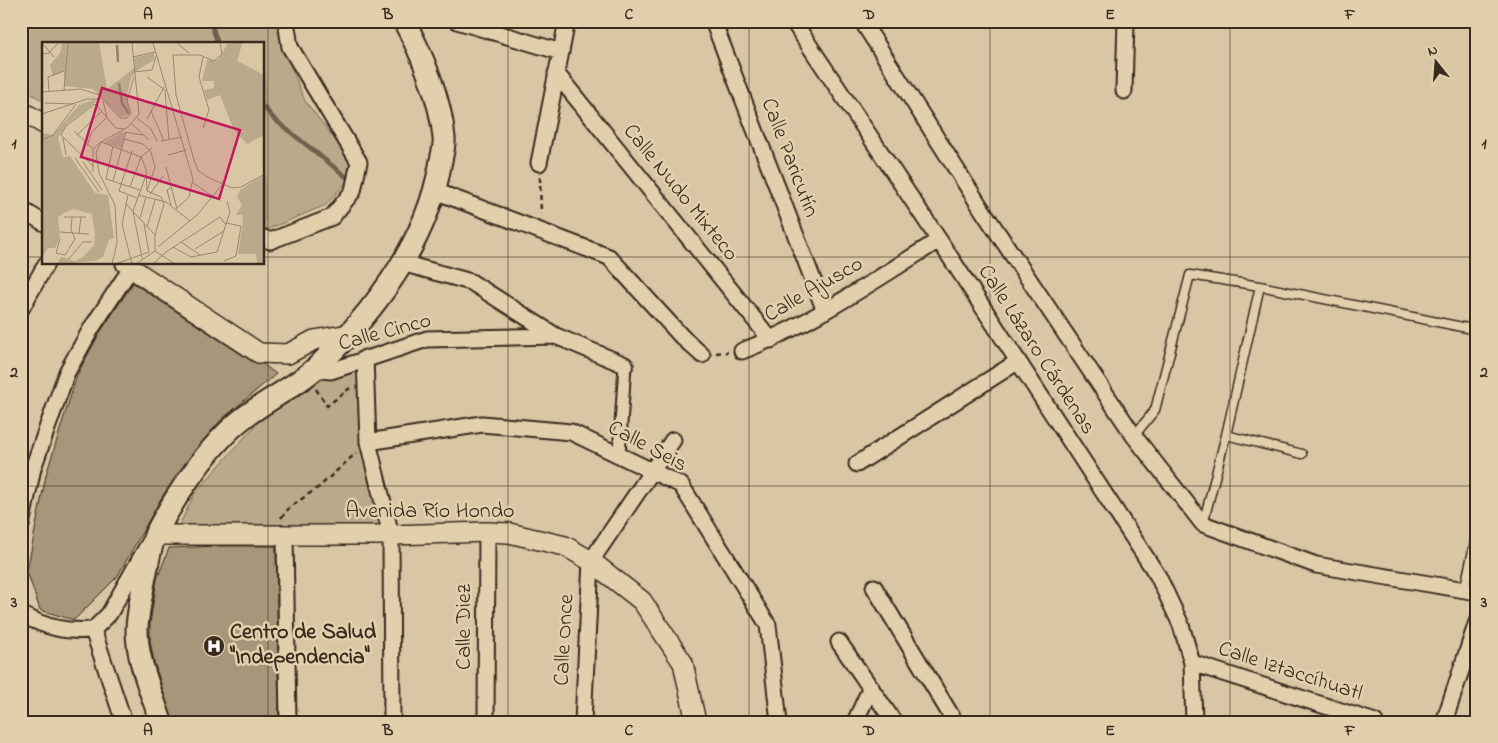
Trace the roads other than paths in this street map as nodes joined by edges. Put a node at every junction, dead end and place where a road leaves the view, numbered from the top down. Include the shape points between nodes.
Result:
1 (286, 21) edge
2 (404, 21) edge
3 (457, 21) edge
4 (567, 21) edge
5 (713, 21) edge
6 (793, 21) edge
7 (862, 21) edge
8 (1126, 21) edge
9 (561, 52) junction
10 (556, 72) junction
11 (1124, 91) dead end
12 (22, 110) edge
13 (42, 111) edge
14 (42, 123) edge
15 (539, 163) road end
16 (435, 191) junction
17 (21, 208) edge
18 (42, 221) edge
19 (265, 238) edge
20 (939, 240) junction
21 (402, 263) junction
22 (45, 265) edge
23 (128, 265) edge
24 (1260, 286) junction
25 (21, 309) edge
26 (825, 311) junction
27 (1477, 330) edge
28 (348, 334) junction
29 (556, 336) junction
30 (771, 340) junction
31 (742, 351) road end
32 (702, 355) road end
33 (365, 358) junction
34 (1017, 362) junction
35 (625, 365) joint
36 (314, 375) junction
37 (1226, 435) junction
38 (1134, 436) junction
39 (674, 440) dead end
40 (368, 442) junction
41 (619, 454) junction
42 (1302, 454) dead end
43 (857, 464) dead end
44 (654, 471) junction
45 (1203, 524) junction
46 (21, 525) edge
47 (486, 532) junction
48 (1477, 532) edge
49 (155, 535) junction
50 (391, 535) junction
51 (277, 536) junction
52 (591, 561) junction
53 (874, 587) dead end
54 (1471, 592) edge
55 (22, 611) edge
56 (1477, 622) edge
57 (94, 630) junction
58 (839, 642) dead end
59 (1192, 663) junction
60 (871, 687) junction
61 (124, 722) edge
62 (161, 722) edge
63 (288, 722) edge
64 (392, 722) edge
65 (486, 722) edge
66 (582, 722) edge
67 (696, 722) edge
68 (779, 722) edge
69 (855, 722) edge
70 (894, 722) edge
71 (955, 722) edge
72 (1194, 722) edge
73 (1375, 722) edge
74 (1444, 722) edge

1 - 19 street via 290,47 359,162 353,191 332,217 270,241
2 - 16 main road via 432,88 444,139
3 - 9 street
4 - 9 street
5 - 26 street, Calle Paricutín
6 - 20 street, Calle Lázaro Cárdenas
7 - 38 street via 983,211
8 - 11 street
9 - 10 street
10 - 15 street
10 - 30 street, Calle Nudo Mixteco
12 - 13 street
12 - 14 street
16 - 21 main road
16 - 32 street via 609,257
17 - 18 street
20 - 26 street, Calle Ajusco
20 - 34 street, Calle Lázaro Cárdenas
21 - 28 main road
21 - 29 street via 471,282
22 - 25 street
23 - 28 street via 259,353 288,354 314,340
23 - 46 street via 66,372 33,468
24 - 27 lane
24 - 37 lane
24 - 38 lane via 1190,275 1155,410
26 - 30 street, Calle Ajusco
28 - 36 main road
29 - 33 street, Calle Cinco via 427,339
29 - 35 street
30 - 31 street, Calle Ajusco
33 - 36 street, Calle Cinco
33 - 40 street
34 - 43 street
34 - 59 street, Calle Lázaro Cárdenas via 1158,576 1181,625
35 - 41 street
36 - 49 main road via 241,420 190,479
37 - 42 lane
37 - 45 lane
38 - 45 street
39 - 44 street
40 - 41 street, Calle Seis via 482,424 571,432
40 - 50 street
41 - 44 street, Calle Seis
44 - 52 street
44 - 68 street, Calle Seis via 681,485 768,625
45 - 54 street via 1316,565
47 - 50 street, Avenida Río Hondo
47 - 52 street, Avenida Río Hondo via 509,533 565,546
47 - 65 street, Calle Diez
48 - 54 lane
49 - 51 street, Avenida Río Hondo
49 - 57 street via 138,559 109,614
49 - 62 main road via 137,630 142,664
50 - 51 street, Avenida Río Hondo
50 - 64 street
51 - 63 street
52 - 66 street, Calle Once
52 - 67 street, Avenida Río Hondo via 642,601 683,663
53 - 71 street
55 - 57 street via 39,624 66,632
56 - 74 street
57 - 61 street
58 - 60 street
59 - 72 street, Calle Lázaro Cárdenas
59 - 73 street, Calle Iztaccíhuatl
60 - 69 street
60 - 70 street

